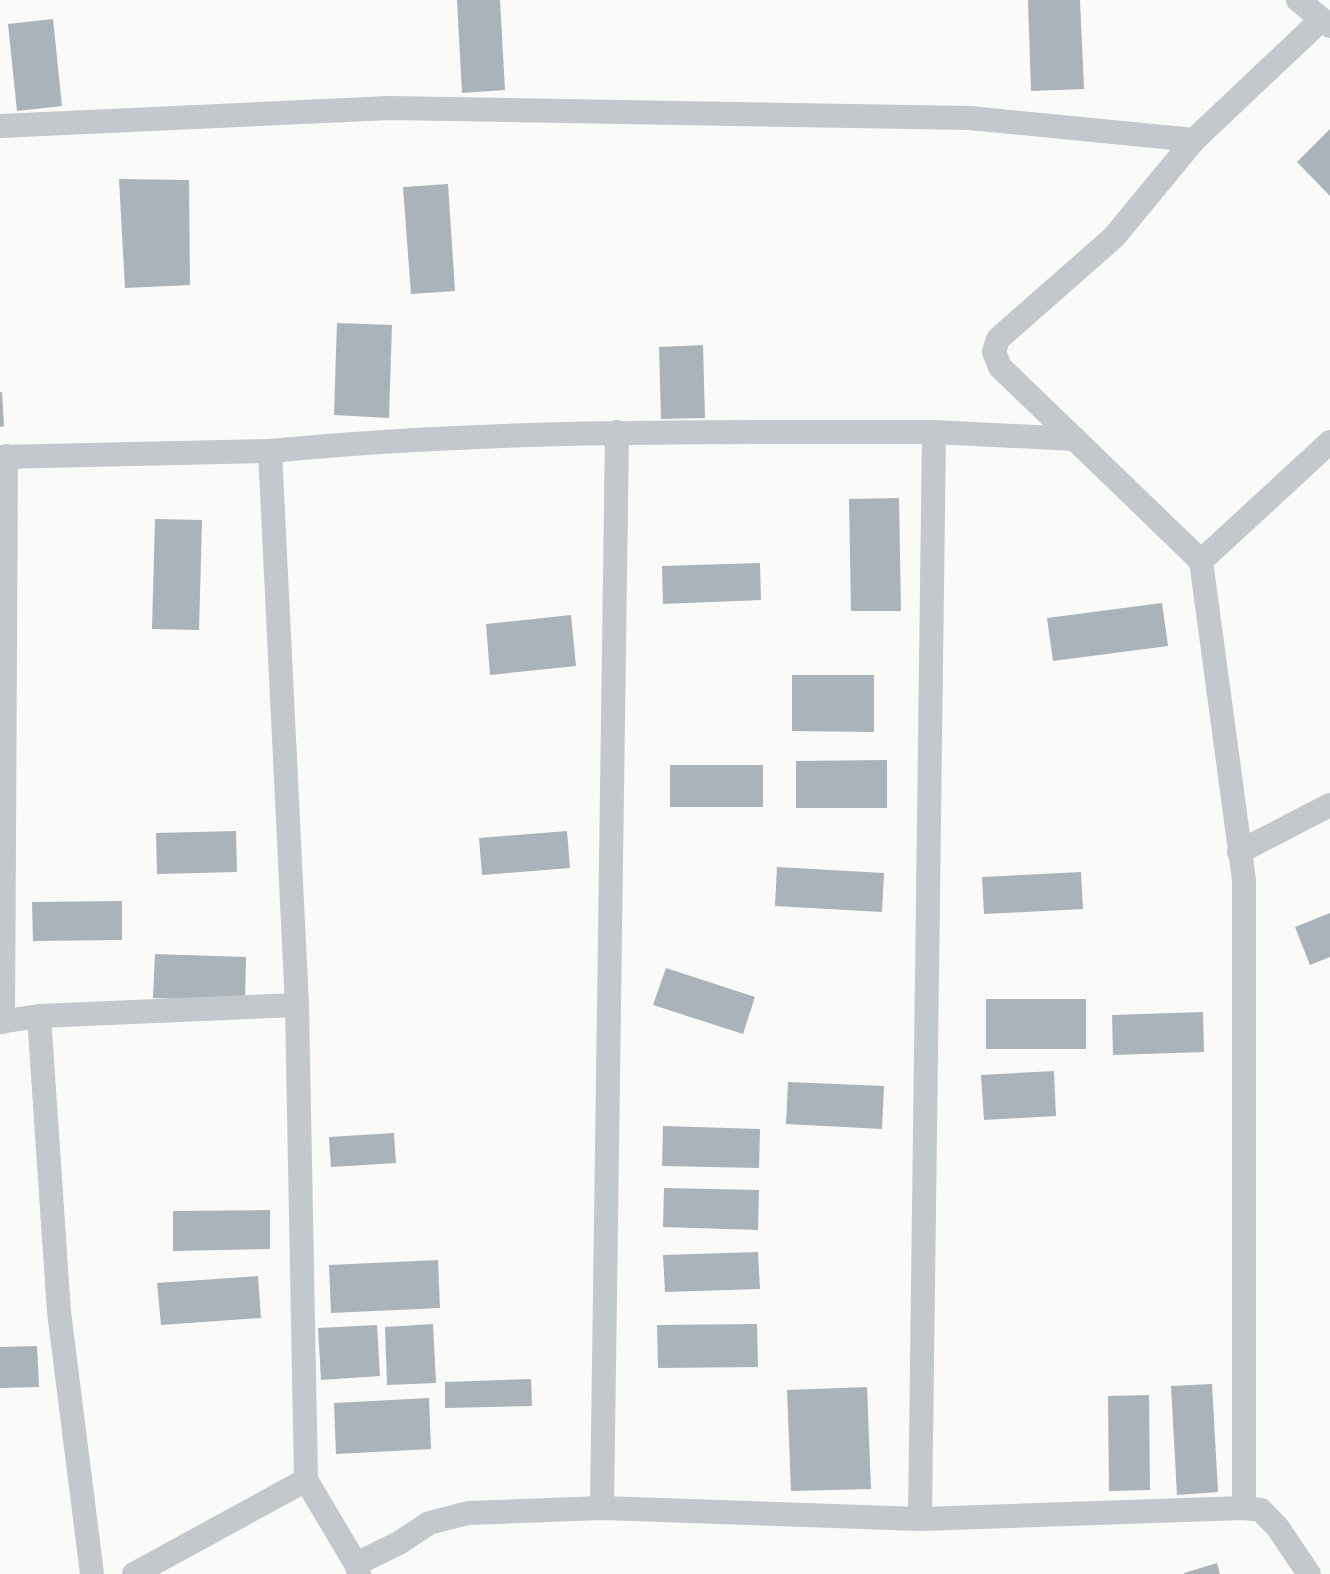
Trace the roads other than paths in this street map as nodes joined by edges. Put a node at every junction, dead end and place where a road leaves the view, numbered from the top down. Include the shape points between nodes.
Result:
1 (1299, 0) edge
2 (1326, 23) edge
3 (0, 126) edge
4 (1194, 140) junction
5 (617, 432) junction
6 (934, 432) junction
7 (1075, 439) junction
8 (1330, 442) edge
9 (270, 451) junction
10 (3, 456) edge
11 (1201, 561) junction
12 (1330, 805) edge
13 (1239, 852) junction
14 (297, 1005) junction
15 (39, 1016) junction
16 (2, 1022) edge
17 (306, 1480) junction
18 (602, 1508) junction
19 (1244, 1508) junction
20 (920, 1519) junction
21 (358, 1569) edge
22 (92, 1574) edge
23 (134, 1574) edge
24 (1309, 1574) edge

1 - 2 street
2 - 4 street
3 - 4 street via 389,108 970,118
4 - 7 street via 1114,237 998,339 994,352 1000,367
5 - 6 street
5 - 9 street
5 - 18 street
6 - 7 street
6 - 20 street
7 - 11 street
8 - 11 street
9 - 10 street
9 - 14 street
10 - 16 street
11 - 13 street
12 - 13 street
13 - 19 street via 1244,880
14 - 15 street
14 - 17 street
15 - 16 street
15 - 22 street via 59,1312
17 - 21 street
17 - 23 street
18 - 20 street
18 - 21 street via 468,1513 429,1523
19 - 20 street
19 - 24 street via 1261,1510 1278,1527

